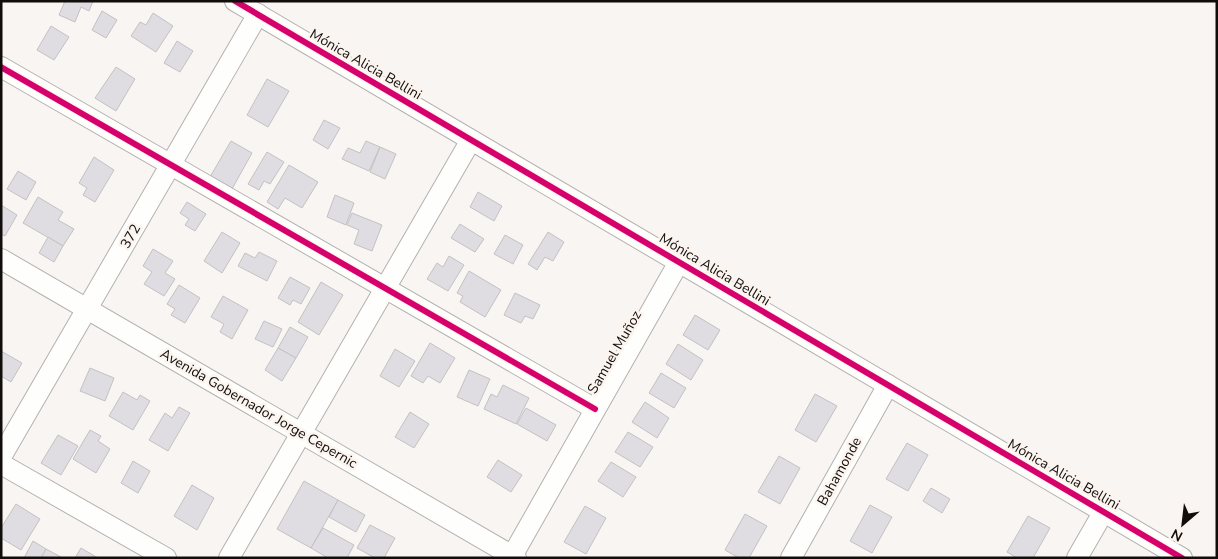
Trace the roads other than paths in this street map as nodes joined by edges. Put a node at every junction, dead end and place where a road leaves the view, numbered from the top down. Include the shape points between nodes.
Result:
1 (235, 1) edge
2 (258, 14) junction
3 (1, 67) edge
4 (471, 140) junction
5 (171, 165) junction
6 (1, 259) edge
7 (679, 262) junction
8 (384, 289) junction
9 (87, 309) junction
10 (888, 385) junction
11 (595, 409) junction
12 (301, 433) junction
13 (1, 457) edge
14 (1, 464) edge
15 (1104, 512) junction
16 (513, 557) edge
17 (166, 558) edge
18 (229, 558) edge
19 (791, 558) edge
20 (1077, 558) edge
21 (1182, 558) edge

1 - 2 street, Mónica Alicia Bellini
2 - 4 street, Mónica Alicia Bellini
2 - 5 street, 372
3 - 5 street
4 - 7 street, Mónica Alicia Bellini
4 - 8 street
5 - 8 street
5 - 9 street, 372
6 - 9 street, Avenida Gobernador Jorge Cepernic
7 - 10 street, Mónica Alicia Bellini
7 - 11 street, Samuel Muñoz
8 - 11 street
8 - 12 street
9 - 12 street, Avenida Gobernador Jorge Cepernic
9 - 13 street, 372
10 - 15 street, Mónica Alicia Bellini
10 - 19 street, Bahamonde
11 - 16 street, Samuel Muñoz
12 - 16 street, Avenida Gobernador Jorge Cepernic
12 - 18 street
14 - 17 street
15 - 20 street
15 - 21 street, Mónica Alicia Bellini

